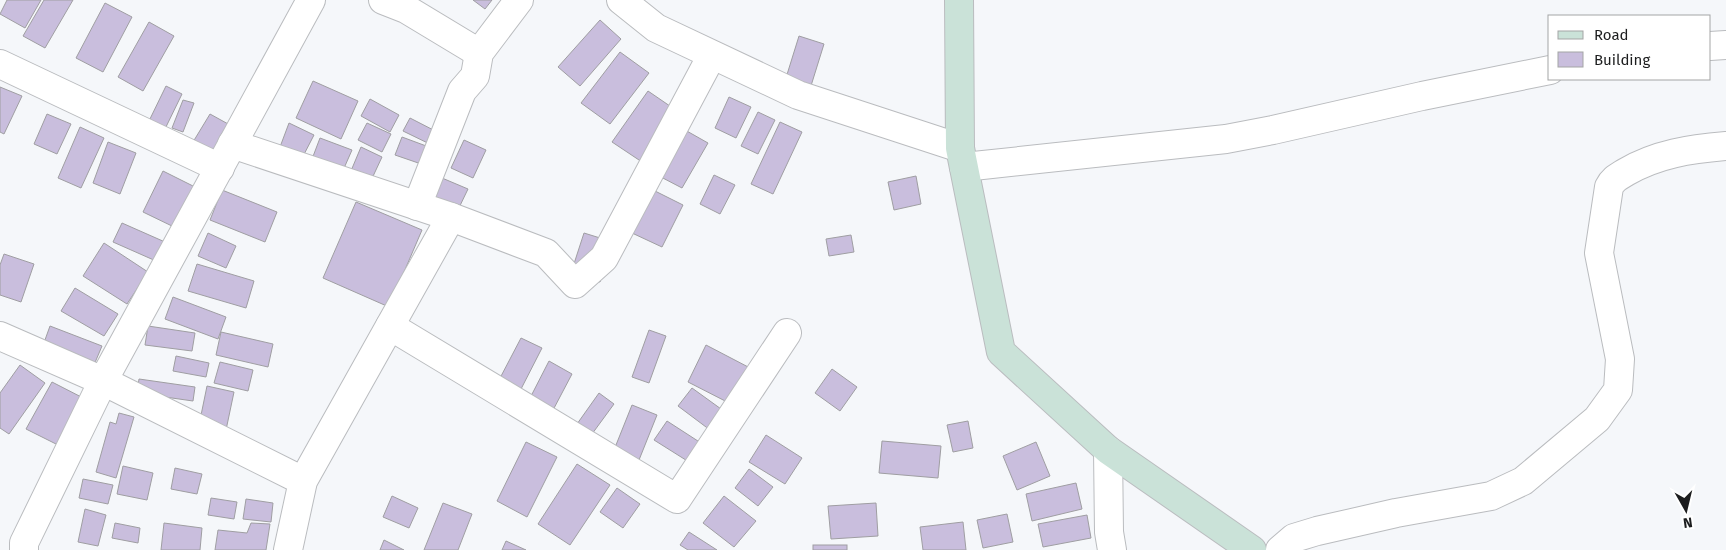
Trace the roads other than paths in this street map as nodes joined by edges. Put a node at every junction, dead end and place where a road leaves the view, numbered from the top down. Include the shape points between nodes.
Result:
1 (312, 0) edge
2 (383, 0) edge
3 (519, 0) edge
4 (620, 0) edge
5 (959, 0) edge
6 (1726, 45) edge
7 (1711, 46) edge
8 (478, 53) junction
9 (712, 55) junction
10 (0, 64) edge
11 (1548, 70) edge
12 (232, 144) junction
13 (1726, 146) edge
14 (962, 158) junction
15 (220, 168) junction
16 (416, 206) junction
17 (451, 217) junction
18 (390, 326) junction
19 (787, 333) dead end
20 (0, 336) edge
21 (103, 381) junction
22 (1108, 450) junction
23 (303, 480) junction
24 (24, 550) edge
25 (288, 550) edge
26 (1112, 550) edge
27 (1252, 550) edge
28 (1280, 550) edge

1 - 12 street
2 - 8 street via 406,9
3 - 8 street
4 - 9 street via 656,28
5 - 14 main road
6 - 7 street
8 - 16 street via 475,76 462,91
9 - 14 street via 798,95
9 - 17 street via 604,258 575,284 546,253
10 - 15 street
11 - 14 street via 1226,138
12 - 15 street
12 - 16 street
13 - 28 street via 1690,149 1655,158 1612,180 1599,253 1620,359 1618,390 1597,419 1523,481 1490,496 1317,531 1294,538
14 - 22 main road via 1001,352
15 - 21 street
16 - 17 street
17 - 18 street
18 - 19 street via 676,499
18 - 23 street
20 - 21 street
21 - 23 street
21 - 24 street via 24,543
22 - 26 street
22 - 27 main road
23 - 25 street

